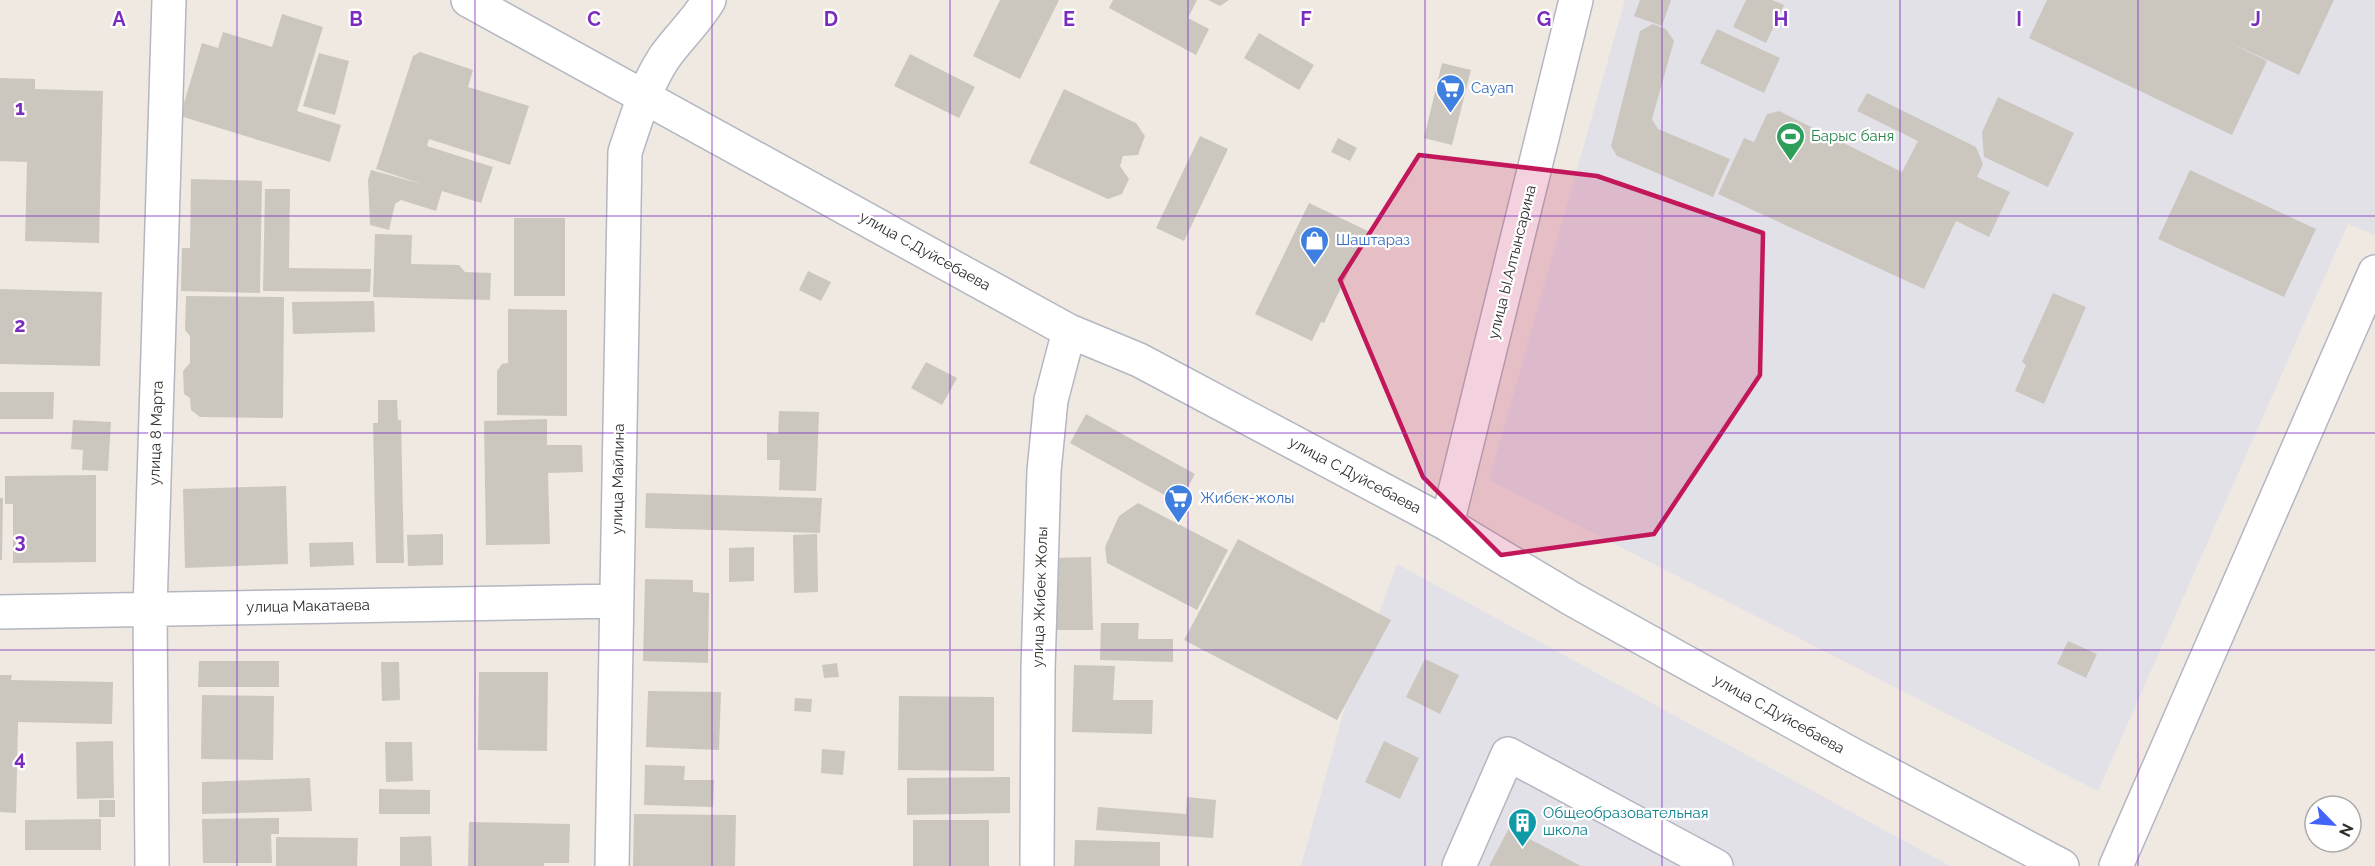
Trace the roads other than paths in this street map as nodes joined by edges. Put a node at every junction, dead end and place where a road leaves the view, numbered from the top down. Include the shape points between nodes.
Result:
1 (169, 0) edge
2 (468, 0) edge
3 (709, 0) edge
4 (1576, 0) edge
5 (644, 96) junction
6 (2375, 272) edge
7 (1069, 331) junction
8 (1447, 524) junction
9 (615, 601) junction
10 (150, 609) junction
11 (0, 612) edge
12 (152, 866) edge
13 (612, 866) edge
14 (1037, 866) edge
15 (1459, 866) edge
16 (1716, 866) edge
17 (2062, 866) edge
18 (2116, 866) edge

1 - 10 street, улица 8 Марта
2 - 5 street, улица С.Дуйсебаева
3 - 5 street via 664,57
4 - 8 street, улица Ы.Алтынсарина
5 - 7 street, улица С.Дуйсебаева
5 - 9 street, улица Майлина via 625,152
6 - 18 street
7 - 8 street, улица С.Дуйсебаева via 1139,360
7 - 14 street, улица Жибек Жолы via 1051,400 1044,471
8 - 17 street, улица С.Дуйсебаева via 1572,599
9 - 10 street, улица Макатаева
9 - 13 street, улица Майлина
10 - 11 street, улица Макатаева
10 - 12 street, улица 8 Марта
15 - 16 street via 1508,754

